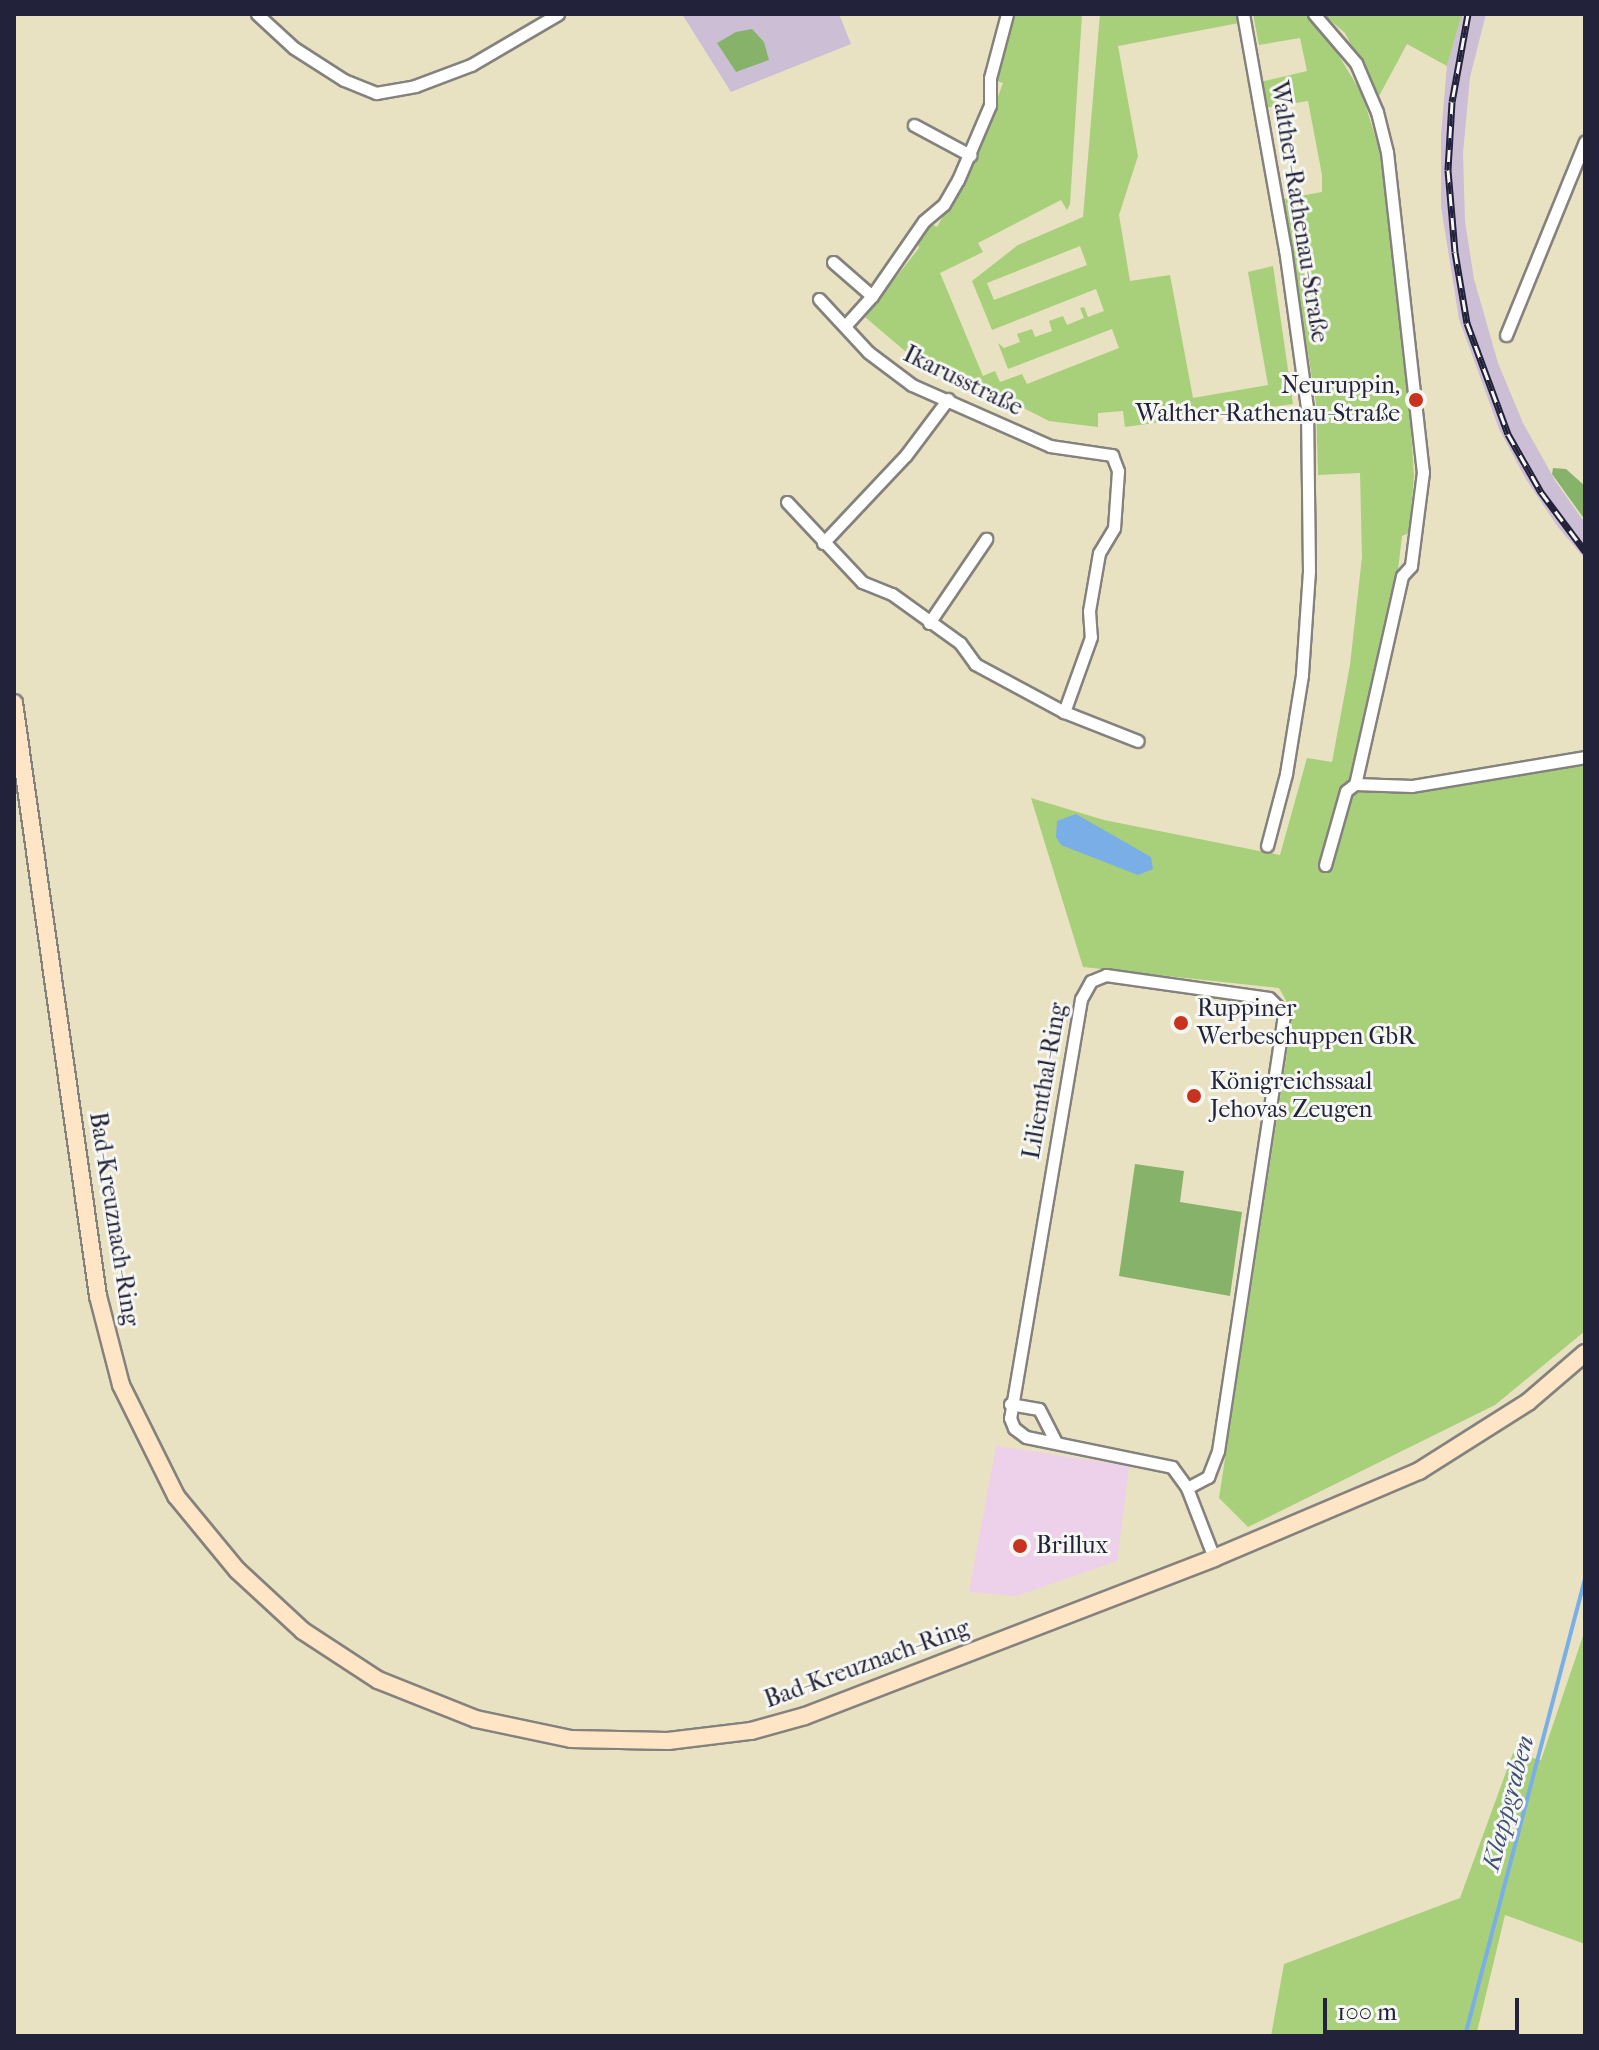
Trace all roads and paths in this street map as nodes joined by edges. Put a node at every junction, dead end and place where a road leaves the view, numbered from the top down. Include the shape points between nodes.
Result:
1 (257, 14) edge
2 (558, 14) edge
3 (1007, 14) edge
4 (1243, 14) edge
5 (1314, 14) edge
6 (914, 125) dead end
7 (1585, 141) edge
8 (970, 155) junction
9 (833, 262) dead end
10 (872, 296) junction
11 (819, 299) dead end
12 (845, 326) junction
13 (1506, 335) dead end
14 (948, 399) junction
15 (787, 502) dead end
16 (986, 539) dead end
17 (823, 543) junction
18 (929, 623) junction
19 (14, 703) edge
20 (1064, 712) junction
21 (1138, 741) dead end
22 (1585, 757) edge
23 (1355, 784) junction
24 (1267, 846) dead end
25 (1325, 865) dead end
26 (1585, 1353) edge
27 (1010, 1404) junction
28 (1055, 1441) junction
29 (1187, 1488) junction
30 (1214, 1558) junction

1 - 2 street via 294,48 376,93 415,86 471,65
3 - 8 street via 990,78 990,105
4 - 24 street, Walther-Rathenau-Straße via 1307,408 1309,571 1302,675 1286,774
5 - 23 street via 1356,63 1387,152 1423,472 1411,566 1402,576
6 - 8 street
7 - 13 street
8 - 10 street via 944,204 924,221
9 - 10 street
10 - 12 street
11 - 12 street, Ikarusstraße
12 - 14 street, Ikarusstraße via 892,374
14 - 17 street via 906,455
14 - 20 street, Ikarusstraße via 1050,446 1112,455 1118,471 1114,528 1099,553 1089,611 1091,637
15 - 17 street
16 - 18 street
17 - 18 street via 862,582 892,594
18 - 20 street via 960,643 975,664
19 - 30 main road, Bad-Kreuznach-Ring via 98,1296 121,1385 176,1496 237,1570 303,1631 378,1680 476,1719 571,1739 668,1741 751,1731 805,1716
20 - 21 street
22 - 23 street via 1412,786
23 - 25 street via 1346,791
26 - 30 main road, Bad-Kreuznach-Ring via 1528,1402 1419,1471
27 - 28 street via 1039,1409
27 - 28 street via 1014,1428 1026,1437
27 - 29 street, Lilienthal-Ring via 1081,999 1091,981 1106,975 1269,998 1284,1013 1218,1451 1208,1477
28 - 29 street via 1172,1467
29 - 30 street

